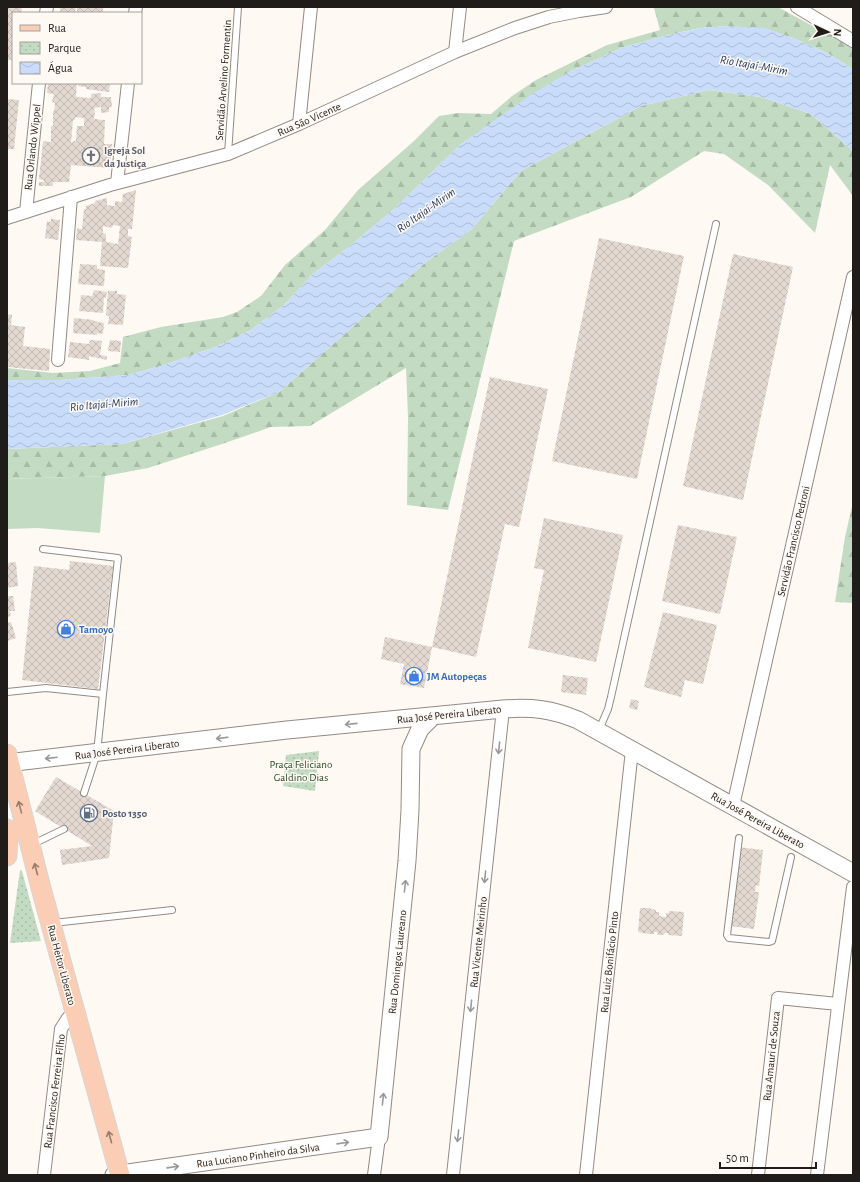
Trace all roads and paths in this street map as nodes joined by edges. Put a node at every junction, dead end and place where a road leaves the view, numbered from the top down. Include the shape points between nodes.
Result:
1 (238, 7) edge
2 (311, 7) edge
3 (460, 7) edge
4 (606, 7) edge
5 (797, 7) edge
6 (579, 9) edge
7 (853, 41) edge
8 (455, 52) junction
9 (39, 84) edge
10 (128, 84) edge
11 (299, 124) junction
12 (228, 154) junction
13 (117, 183) junction
14 (72, 198) junction
15 (26, 212) junction
16 (7, 218) edge
17 (716, 224) dead end
18 (853, 277) edge
19 (58, 360) dead end
20 (43, 549) dead end
21 (7, 692) edge
22 (103, 694) junction
23 (503, 709) junction
24 (433, 716) junction
25 (390, 720) junction
26 (598, 731) junction
27 (411, 749) junction
28 (632, 750) junction
29 (97, 753) junction
30 (8, 760) edge
31 (84, 793) dead end
32 (733, 806) junction
33 (7, 829) edge
34 (64, 829) dead end
35 (739, 838) dead end
36 (30, 845) junction
37 (7, 856) edge
38 (791, 857) dead end
39 (853, 873) edge
40 (853, 887) edge
41 (172, 910) dead end
42 (51, 923) junction
43 (838, 1004) junction
44 (76, 1014) junction
45 (379, 1137) junction
46 (44, 1175) edge
47 (118, 1175) edge
48 (374, 1175) edge
49 (453, 1175) edge
50 (586, 1175) edge
51 (758, 1175) edge
52 (817, 1175) edge

1 - 12 lane, Servidão Arvelino Formentin
2 - 11 street
3 - 8 street
4 - 6 street, Rua São Vicente
5 - 7 street
6 - 8 street, Rua São Vicente via 514,28
8 - 11 street, Rua São Vicente
9 - 15 street, Rua Orlando Wippel
10 - 13 street
11 - 12 street, Rua São Vicente
12 - 13 street, Rua São Vicente
13 - 14 street, Rua São Vicente
14 - 15 street, Rua São Vicente
14 - 19 street
15 - 16 street, Rua São Vicente
17 - 26 lane via 611,697
18 - 32 street, Servidão Francisco Pedroni
20 - 22 lane via 118,558
21 - 22 lane via 46,688
22 - 29 lane
23 - 24 main road, Rua José Pereira Liberato
23 - 26 main road, Rua José Pereira Liberato via 548,710 578,720
23 -> 49 street, Rua Vicente Meirinho
24 - 25 main road, Rua José Pereira Liberato
24 - 27 main road, Rua Domingos Laureano via 420,730
25 - 27 main road, Rua Domingos Laureano via 403,728
25 -> 29 main road, Rua José Pereira Liberato
26 - 28 main road, Rua José Pereira Liberato
45 -> 27 main road, Rua Domingos Laureano via 407,861
28 - 32 main road, Rua José Pereira Liberato
28 - 50 street, Rua Luiz Bonifácio Pinto
29 -> 30 main road, Rua José Pereira Liberato
29 - 31 lane
36 -> 30 main road, Rua Heitor Liberato
32 - 39 main road, Rua José Pereira Liberato
33 - 37 main road
34 - 36 lane
35 - 38 lane via 727,935 729,938 772,941
42 -> 36 main road, Rua Heitor Liberato
40 - 43 street
41 - 42 lane
42 - 44 main road, Rua Heitor Liberato
43 - 51 street, Rua Amauri de Souza via 778,998
43 - 52 street
44 - 46 street, Rua Francisco Ferreira Filho via 68,1018 61,1029
47 -> 44 main road, Rua Heitor Liberato
47 -> 45 main road, Rua Luciano Pinheiro da Silva
45 - 48 street, Rua Domingos Laureano

